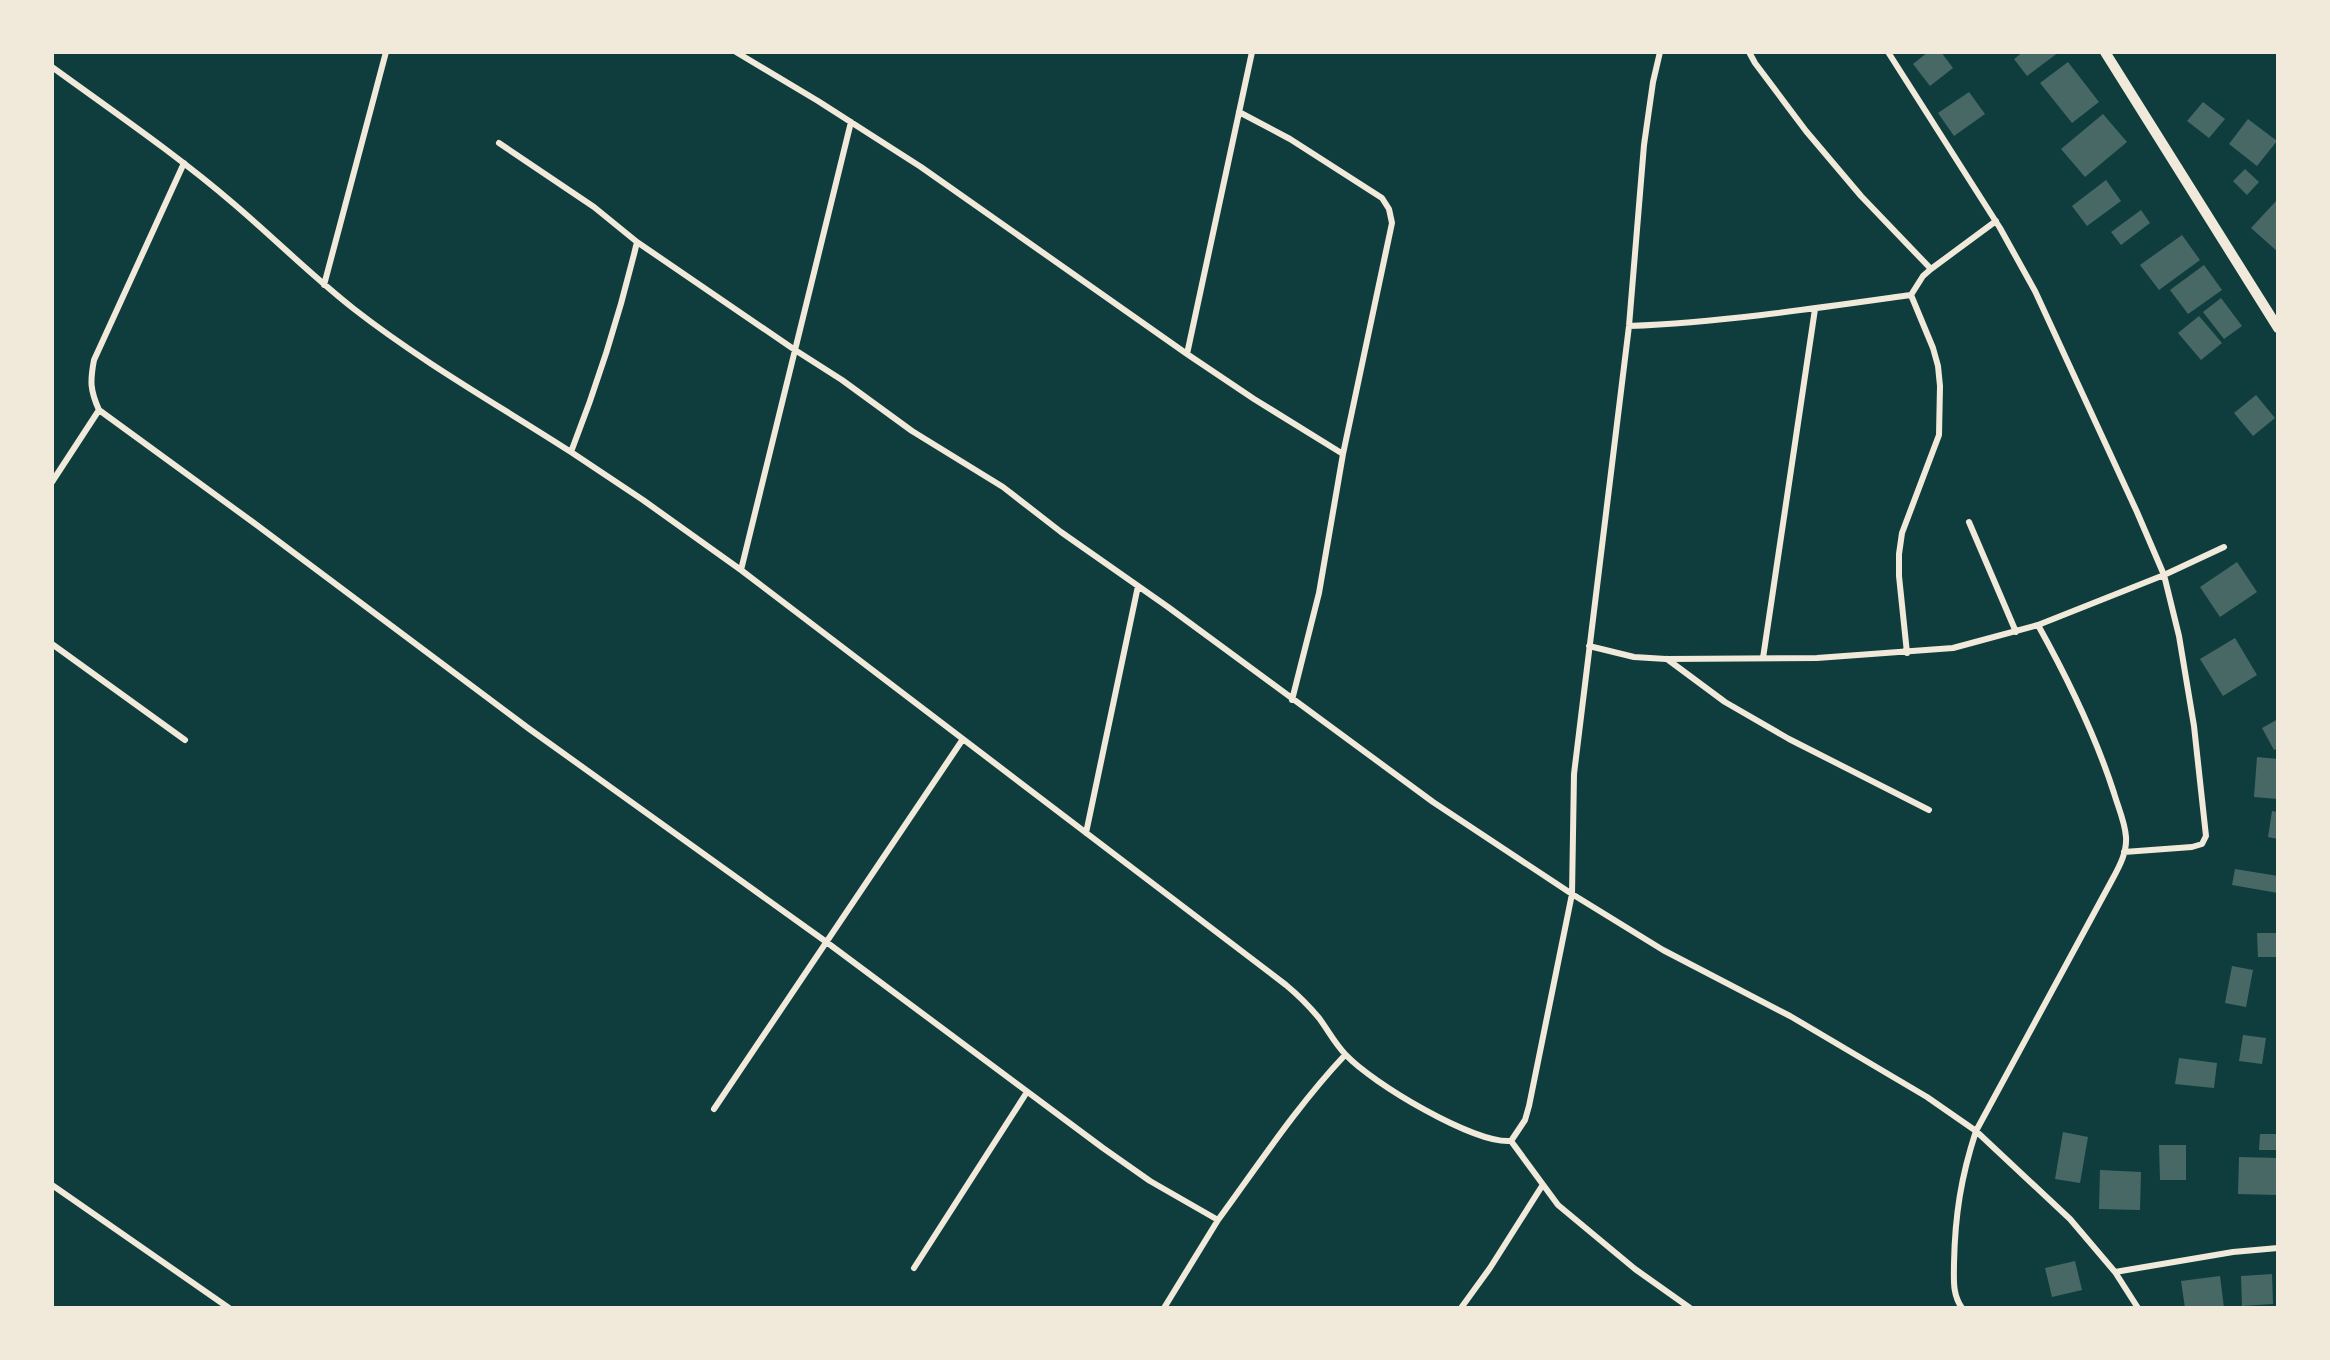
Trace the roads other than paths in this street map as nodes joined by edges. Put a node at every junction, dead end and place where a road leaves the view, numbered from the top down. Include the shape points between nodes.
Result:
1 (386, 52) edge
2 (736, 52) edge
3 (1252, 52) edge
4 (1660, 52) edge
5 (1749, 52) edge
6 (1888, 52) edge
7 (2105, 52) edge
8 (52, 67) edge
9 (1239, 112) junction
10 (851, 122) junction
11 (500, 143) dead end
12 (183, 163) junction
13 (1996, 221) junction
14 (637, 242) junction
15 (1931, 269) junction
16 (324, 285) junction
17 (1911, 295) junction
18 (1815, 309) junction
19 (1629, 326) junction
20 (2277, 328) edge
21 (795, 350) junction
22 (1187, 354) junction
23 (99, 410) junction
24 (571, 452) junction
25 (1343, 454) junction
26 (52, 482) edge
27 (1970, 522) dead end
28 (2224, 547) dead end
29 (741, 570) junction
30 (2164, 575) junction
31 (1137, 586) junction
32 (2038, 625) junction
33 (2016, 632) junction
34 (52, 644) edge
35 (1589, 646) junction
36 (1907, 653) junction
37 (1763, 658) junction
38 (1666, 659) junction
39 (1292, 700) junction
40 (963, 739) junction
41 (185, 740) dead end
42 (1929, 810) dead end
43 (1086, 833) junction
44 (2124, 852) junction
45 (1572, 894) junction
46 (825, 941) junction
47 (1345, 1055) junction
48 (1027, 1092) junction
49 (714, 1108) dead end
50 (1976, 1131) junction
51 (1511, 1141) junction
52 (52, 1185) edge
53 (1542, 1186) junction
54 (1218, 1220) junction
55 (2277, 1248) edge
56 (914, 1268) dead end
57 (2115, 1272) junction
58 (229, 1308) edge
59 (1164, 1308) edge
60 (1461, 1308) edge
61 (1690, 1308) edge
62 (1962, 1308) edge
63 (2138, 1308) edge

1 - 16 street
2 - 10 street
3 - 9 street
4 - 19 street via 1644,146
5 - 15 street via 1813,139
6 - 13 street
7 - 20 street
8 - 12 street
9 - 22 street
9 - 25 street via 1290,139 1382,198 1391,215
10 - 21 street
10 - 22 street
11 - 14 street via 594,207
12 - 16 street
12 - 23 street via 94,360 90,380
13 - 15 street
13 - 30 street via 2035,291
14 - 21 street
14 - 24 street via 600,377
15 - 17 street
16 - 24 street via 418,354
17 - 18 street
17 - 36 street via 1933,348 1940,386 1939,435 1902,533 1899,554
18 - 19 street
18 - 37 street
19 - 35 street
21 - 29 street
21 - 31 street via 920,436 1003,487
22 - 25 street
23 - 26 street
23 - 46 street via 528,728
24 - 29 street
25 - 39 street via 1319,593
27 - 33 street
28 - 30 street
29 - 40 street
30 - 32 street
30 - 44 street via 2194,726 2206,836 2202,844 2192,848
31 - 39 street
31 - 43 street
32 - 33 street
32 - 44 street via 2066,676 2107,770 2124,826
33 - 36 street via 1953,648
34 - 41 street
35 - 38 street via 1634,657
35 - 45 street via 1574,774
36 - 37 street
37 - 38 street
38 - 42 street via 1725,702 1780,734
39 - 45 street via 1433,802
40 - 43 street
40 - 46 street
43 - 47 street via 1286,985 1319,1018
44 - 50 street
45 - 50 street via 1663,950 1871,1062
45 - 51 street via 1529,1106
46 - 48 street
46 - 49 street
47 - 51 street via 1372,1077 1464,1129 1488,1139
47 - 54 street via 1296,1112
48 - 54 street via 1150,1181
48 - 56 street
50 - 57 street via 2070,1219
50 - 62 street via 1955,1223 1954,1285
51 - 53 street
52 - 58 street
53 - 60 street
53 - 61 street via 1558,1205 1617,1255
54 - 59 street
55 - 57 street
57 - 63 street

